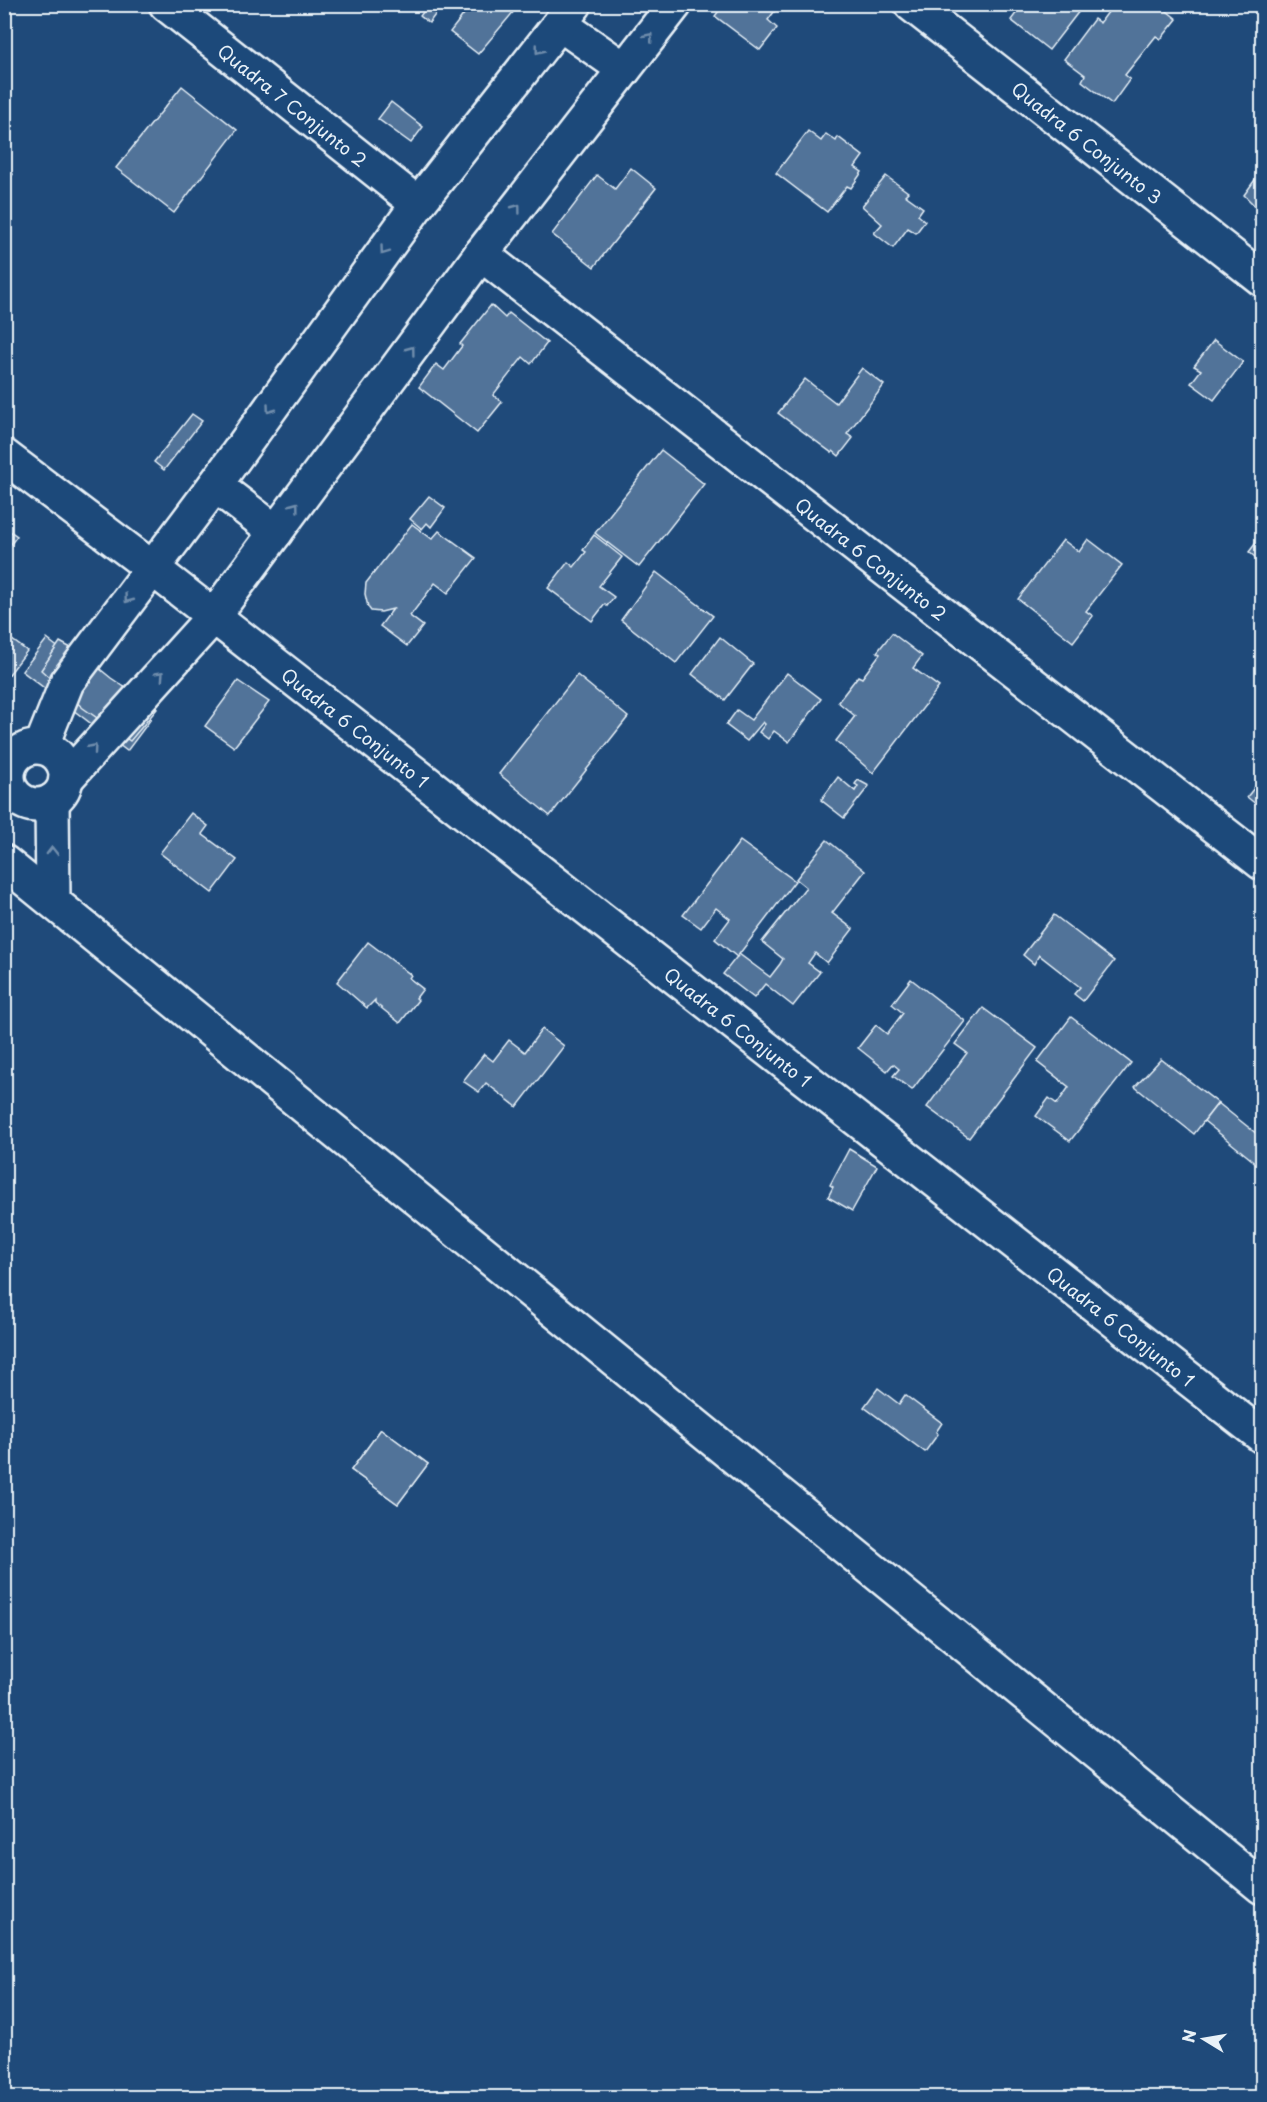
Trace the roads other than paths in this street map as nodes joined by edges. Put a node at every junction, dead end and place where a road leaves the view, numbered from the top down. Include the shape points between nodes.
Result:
1 (166, 4) edge
2 (675, 4) edge
3 (911, 4) edge
4 (567, 14) edge
5 (624, 69) junction
6 (418, 204) junction
7 (482, 254) junction
8 (1263, 279) edge
9 (4, 456) edge
10 (215, 485) junction
11 (276, 532) junction
12 (152, 568) junction
13 (213, 617) junction
14 (41, 747) junction
15 (6, 779) edge
16 (59, 790) junction
17 (4, 862) edge
18 (1263, 863) edge
19 (53, 900) junction
20 (1263, 1436) edge
21 (1263, 1887) edge

1 - 6 street, Quadra 7 Conjunto 2
5 -> 2 street
3 - 8 street, Quadra 6 Conjunto 3
4 - 5 street
4 -> 6 street
7 -> 5 street
6 -> 10 street
11 -> 7 street
7 - 18 street, Quadra 6 Conjunto 2
9 - 12 street, Quadra 6 Conjunto 1
10 - 11 street
10 - 12 street
11 - 13 street
12 - 13 street, Quadra 6 Conjunto 1
12 -> 14 street via 67,682
16 -> 13 street
13 - 20 street, Quadra 6 Conjunto 1
14 - 15 street via 24,749 12,760
14 - 16 street via 54,752 64,764
15 - 16 street via 23,802 37,806
19 -> 16 street
17 - 19 street
19 - 21 street

